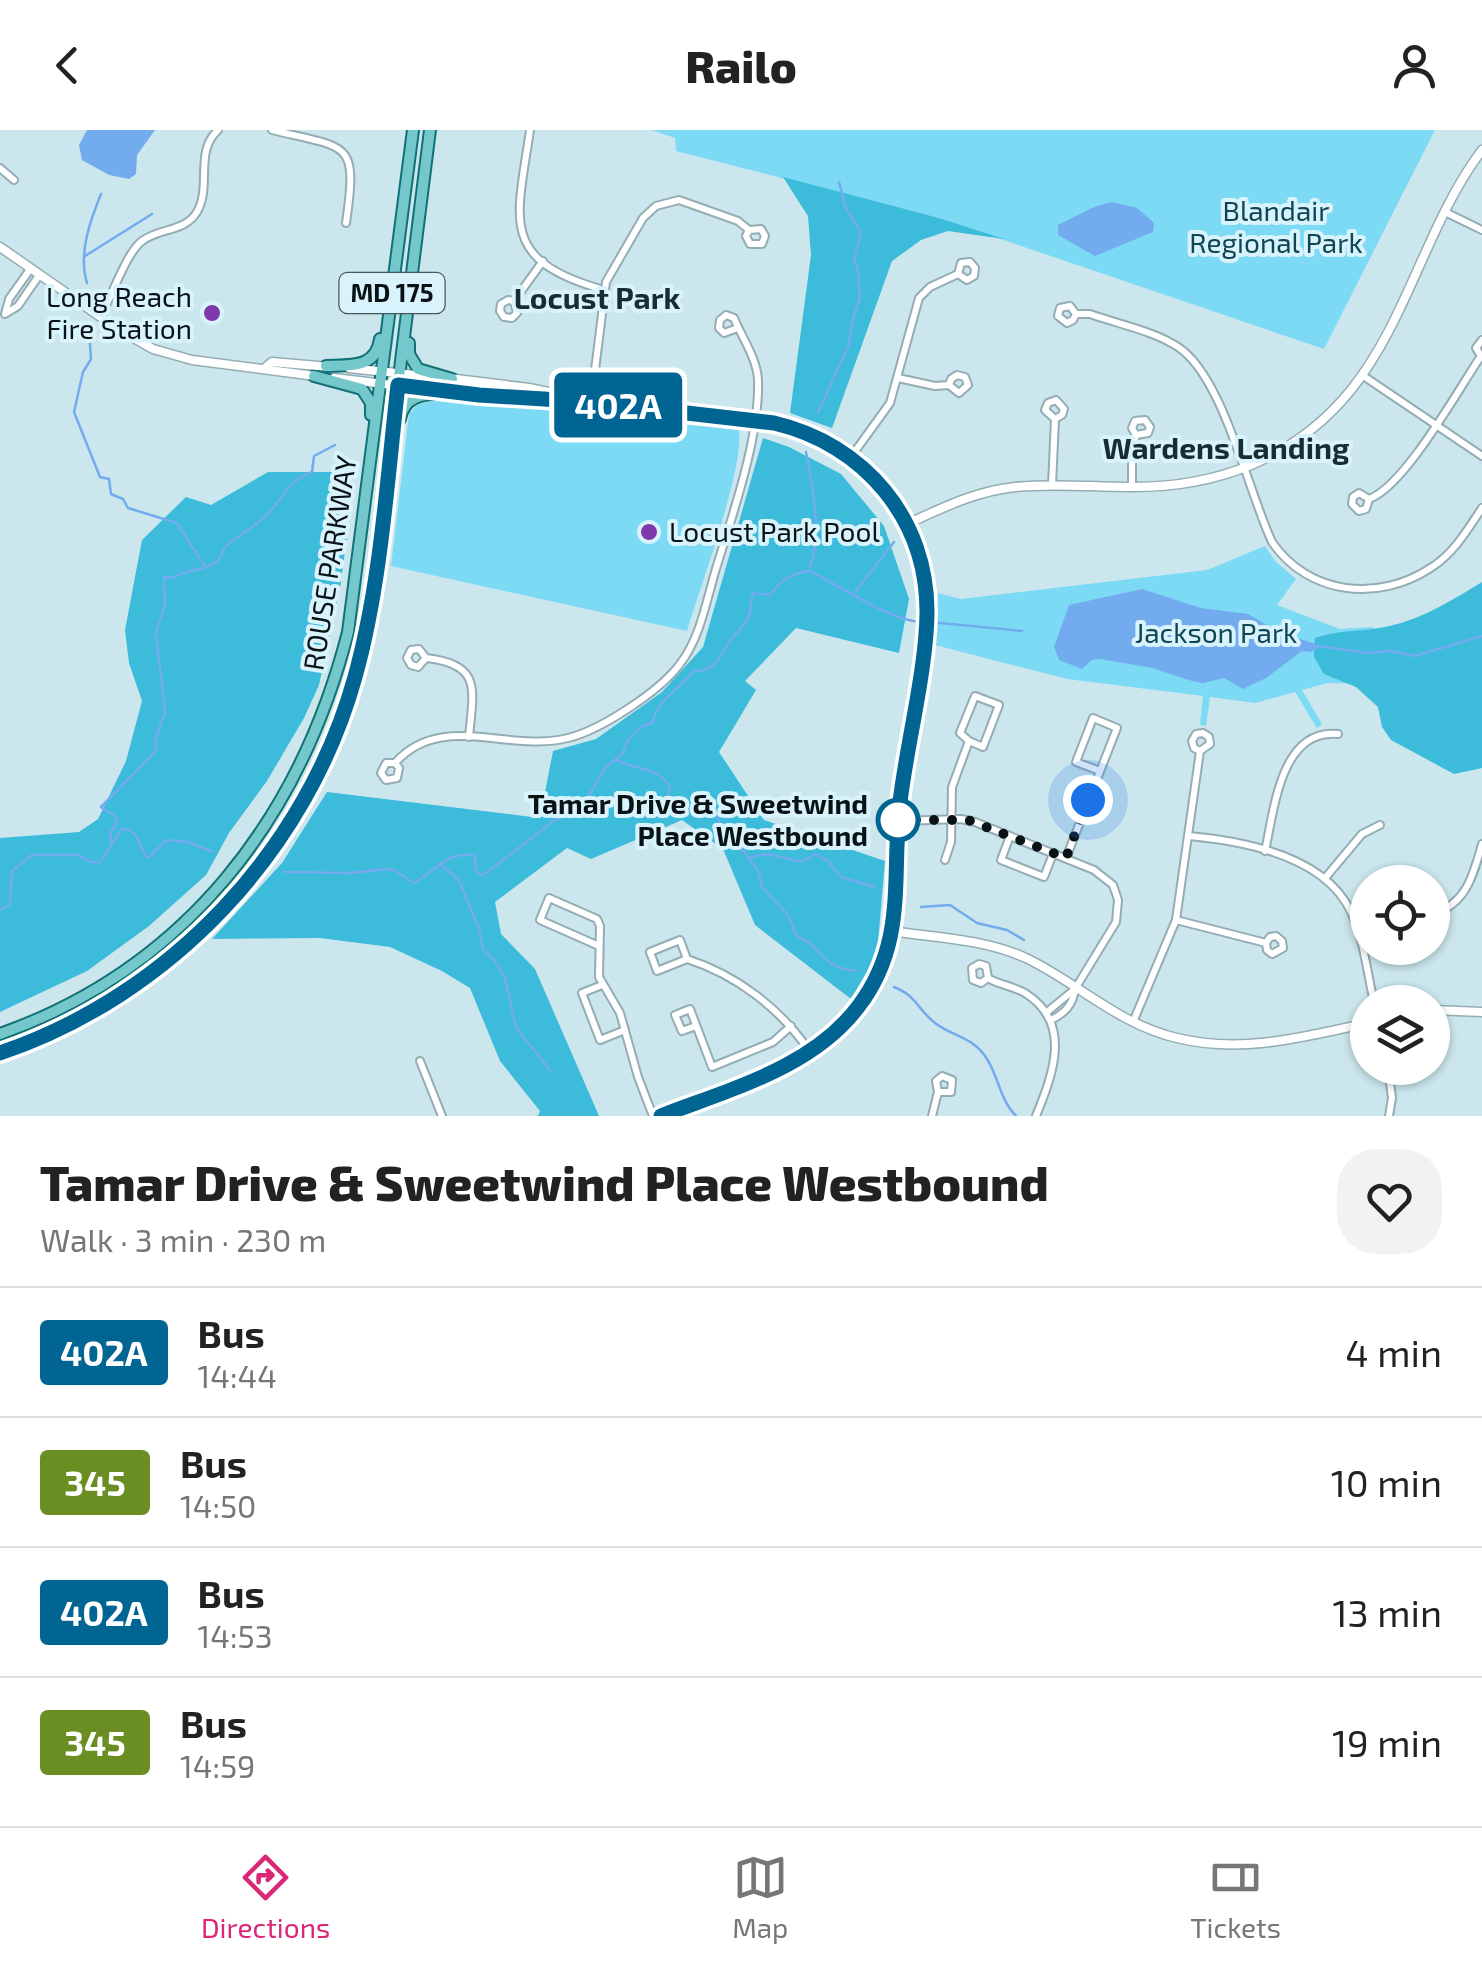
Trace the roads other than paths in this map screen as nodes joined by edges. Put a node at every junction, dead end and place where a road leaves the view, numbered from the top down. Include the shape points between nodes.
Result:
1 (218, 130) edge
2 (272, 130) edge
3 (413, 130) edge
4 (430, 130) edge
5 (530, 130) edge
6 (1482, 150) edge
7 (0, 168) edge
8 (14, 180) dead end
9 (1445, 212) junction
10 (346, 223) dead end
11 (400, 226) junction
12 (749, 230) dead end
13 (1482, 230) edge
14 (0, 247) edge
15 (414, 258) junction
16 (543, 261) junction
17 (32, 268) junction
18 (40, 274) junction
19 (958, 274) dead end
20 (604, 290) junction
21 (514, 301) dead end
22 (1076, 314) dead end
23 (100, 316) junction
24 (3, 318) edge
25 (735, 330) dead end
26 (1482, 340) edge
27 (1481, 356) edge
28 (326, 366) junction
29 (265, 368) junction
30 (1362, 375) junction
31 (314, 376) junction
32 (381, 377) junction
33 (898, 378) junction
34 (399, 379) junction
35 (452, 379) junction
36 (950, 385) dead end
37 (452, 392) junction
38 (591, 402) junction
39 (1055, 418) dead end
40 (753, 420) junction
41 (1434, 425) junction
42 (1136, 435) dead end
43 (1482, 456) edge
44 (851, 457) junction
45 (1244, 470) junction
46 (1052, 485) junction
47 (1132, 487) junction
48 (384, 494) junction
49 (1369, 500) dead end
50 (1482, 508) edge
51 (362, 524) junction
52 (907, 524) junction
53 (426, 658) dead end
54 (1338, 734) dead end
55 (468, 738) junction
56 (969, 741) junction
57 (1200, 751) dead end
58 (395, 764) dead end
59 (1100, 771) junction
60 (950, 820) junction
61 (898, 822) junction
62 (1380, 825) dead end
63 (1010, 836) junction
64 (1188, 836) junction
65 (1482, 844) edge
66 (1265, 852) junction
67 (1053, 854) junction
68 (1066, 858) junction
69 (945, 860) dead end
70 (1326, 877) junction
71 (1450, 906) edge
72 (1350, 909) edge
73 (1176, 920) junction
74 (892, 931) junction
75 (1266, 943) dead end
76 (600, 946) junction
77 (687, 958) junction
78 (988, 978) dead end
79 (602, 986) junction
80 (1076, 989) junction
81 (1450, 1011) edge
82 (1482, 1012) edge
83 (1049, 1016) junction
84 (1133, 1024) junction
85 (696, 1026) dead end
86 (791, 1026) junction
87 (1350, 1027) edge
88 (626, 1030) junction
89 (0, 1034) edge
90 (810, 1052) junction
91 (0, 1053) edge
92 (420, 1061) dead end
93 (1390, 1085) edge
94 (938, 1092) dead end
95 (442, 1116) edge
96 (654, 1116) edge
97 (662, 1116) edge
98 (932, 1116) edge
99 (1036, 1116) edge
100 (1389, 1116) edge

1 - 23 street via 205,151 198,210 183,225 136,247
2 - 10 street via 330,144 344,154 352,171
3 - 11 main road, ROUSE PARKWAY / MD 175
4 - 15 main road, ROUSE PARKWAY / MD 175
5 - 16 street via 518,227
6 - 9 street
7 - 8 street
9 - 13 street
9 - 30 street
11 - 28 main road via 376,353 361,364
11 - 32 main road, ROUSE PARKWAY / MD 175
12 - 20 street via 688,201 656,206 614,264
14 - 17 street
15 - 34 main road, ROUSE PARKWAY / MD 175
15 - 35 main road via 409,354 418,368
16 - 20 street
16 - 21 street
17 - 18 street
17 - 24 street
18 - 23 street
18 - 24 street
19 - 33 street via 919,298
20 - 38 street
22 - 45 street via 1173,343 1190,355 1207,379
23 - 29 street via 171,355
25 - 40 street via 756,372
26 - 27 street via 1476,348
27 - 41 street
28 - 29 street via 272,362
28 - 32 street
29 - 31 street
30 - 41 street
30 - 45 street via 1310,432
31 - 32 street
31 - 51 main road via 357,386 371,403
32 - 34 street
32 - 51 main road, ROUSE PARKWAY / MD 175
33 - 36 street
33 - 44 street via 884,414
34 - 35 street
34 - 37 street
34 - 48 main road, ROUSE PARKWAY / MD 175
35 - 38 street
37 - 38 street
37 - 48 main road via 416,396 405,404
38 - 40 street
39 - 46 street
40 - 44 street via 816,436
40 - 55 street via 741,487 696,635 677,668 580,734 541,742
41 - 43 street
41 - 49 street via 1392,483
42 - 47 street
44 - 52 street
45 - 47 street via 1183,485
45 - 50 street via 1272,542 1288,562 1318,582 1348,589 1390,586 1432,568
46 - 47 street
46 - 52 street via 974,495
48 - 91 main road, ROUSE PARKWAY / MD 175 via 372,600 351,690 321,766 271,851 205,927 155,970 90,1014
51 - 89 main road, ROUSE PARKWAY / MD 175 via 348,632 330,696 300,768 256,840 194,913 144,956 81,997
52 - 61 street via 927,613
53 - 55 street via 455,663 470,677
54 - 66 street via 1315,737 1292,756
55 - 58 street via 430,738
56 - 56 street via 960,734 975,696 999,705 983,747
56 - 60 street via 952,788
57 - 64 street
59 - 59 street via 1117,728 1093,718 1076,762
59 - 68 street
60 - 61 street
60 - 63 street
60 - 69 street
61 - 74 street
62 - 70 street via 1362,834
63 - 67 street
63 - 67 street via 1001,860 1044,877
64 - 66 street
64 - 73 street
65 - 71 street via 1468,888
66 - 70 street
67 - 68 street
68 - 80 street via 1103,874 1118,900 1116,922
70 - 72 street
73 - 75 street
73 - 84 street
74 - 80 street via 1004,950
74 - 90 street via 869,992
76 - 76 street via 540,920 549,898 597,919
76 - 79 street
77 - 77 street via 680,940 650,952 657,971
77 - 86 street via 738,981
78 - 83 street via 1023,992
79 - 88 street
79 - 88 street via 582,993 600,1040
80 - 83 street
80 - 84 street
81 - 82 street
83 - 99 street via 1055,1064
84 - 87 street via 1188,1040 1243,1045
85 - 86 street via 712,1067 772,1042
86 - 90 street
88 - 96 street
90 - 97 street
92 - 95 street
93 - 100 street
94 - 98 street

